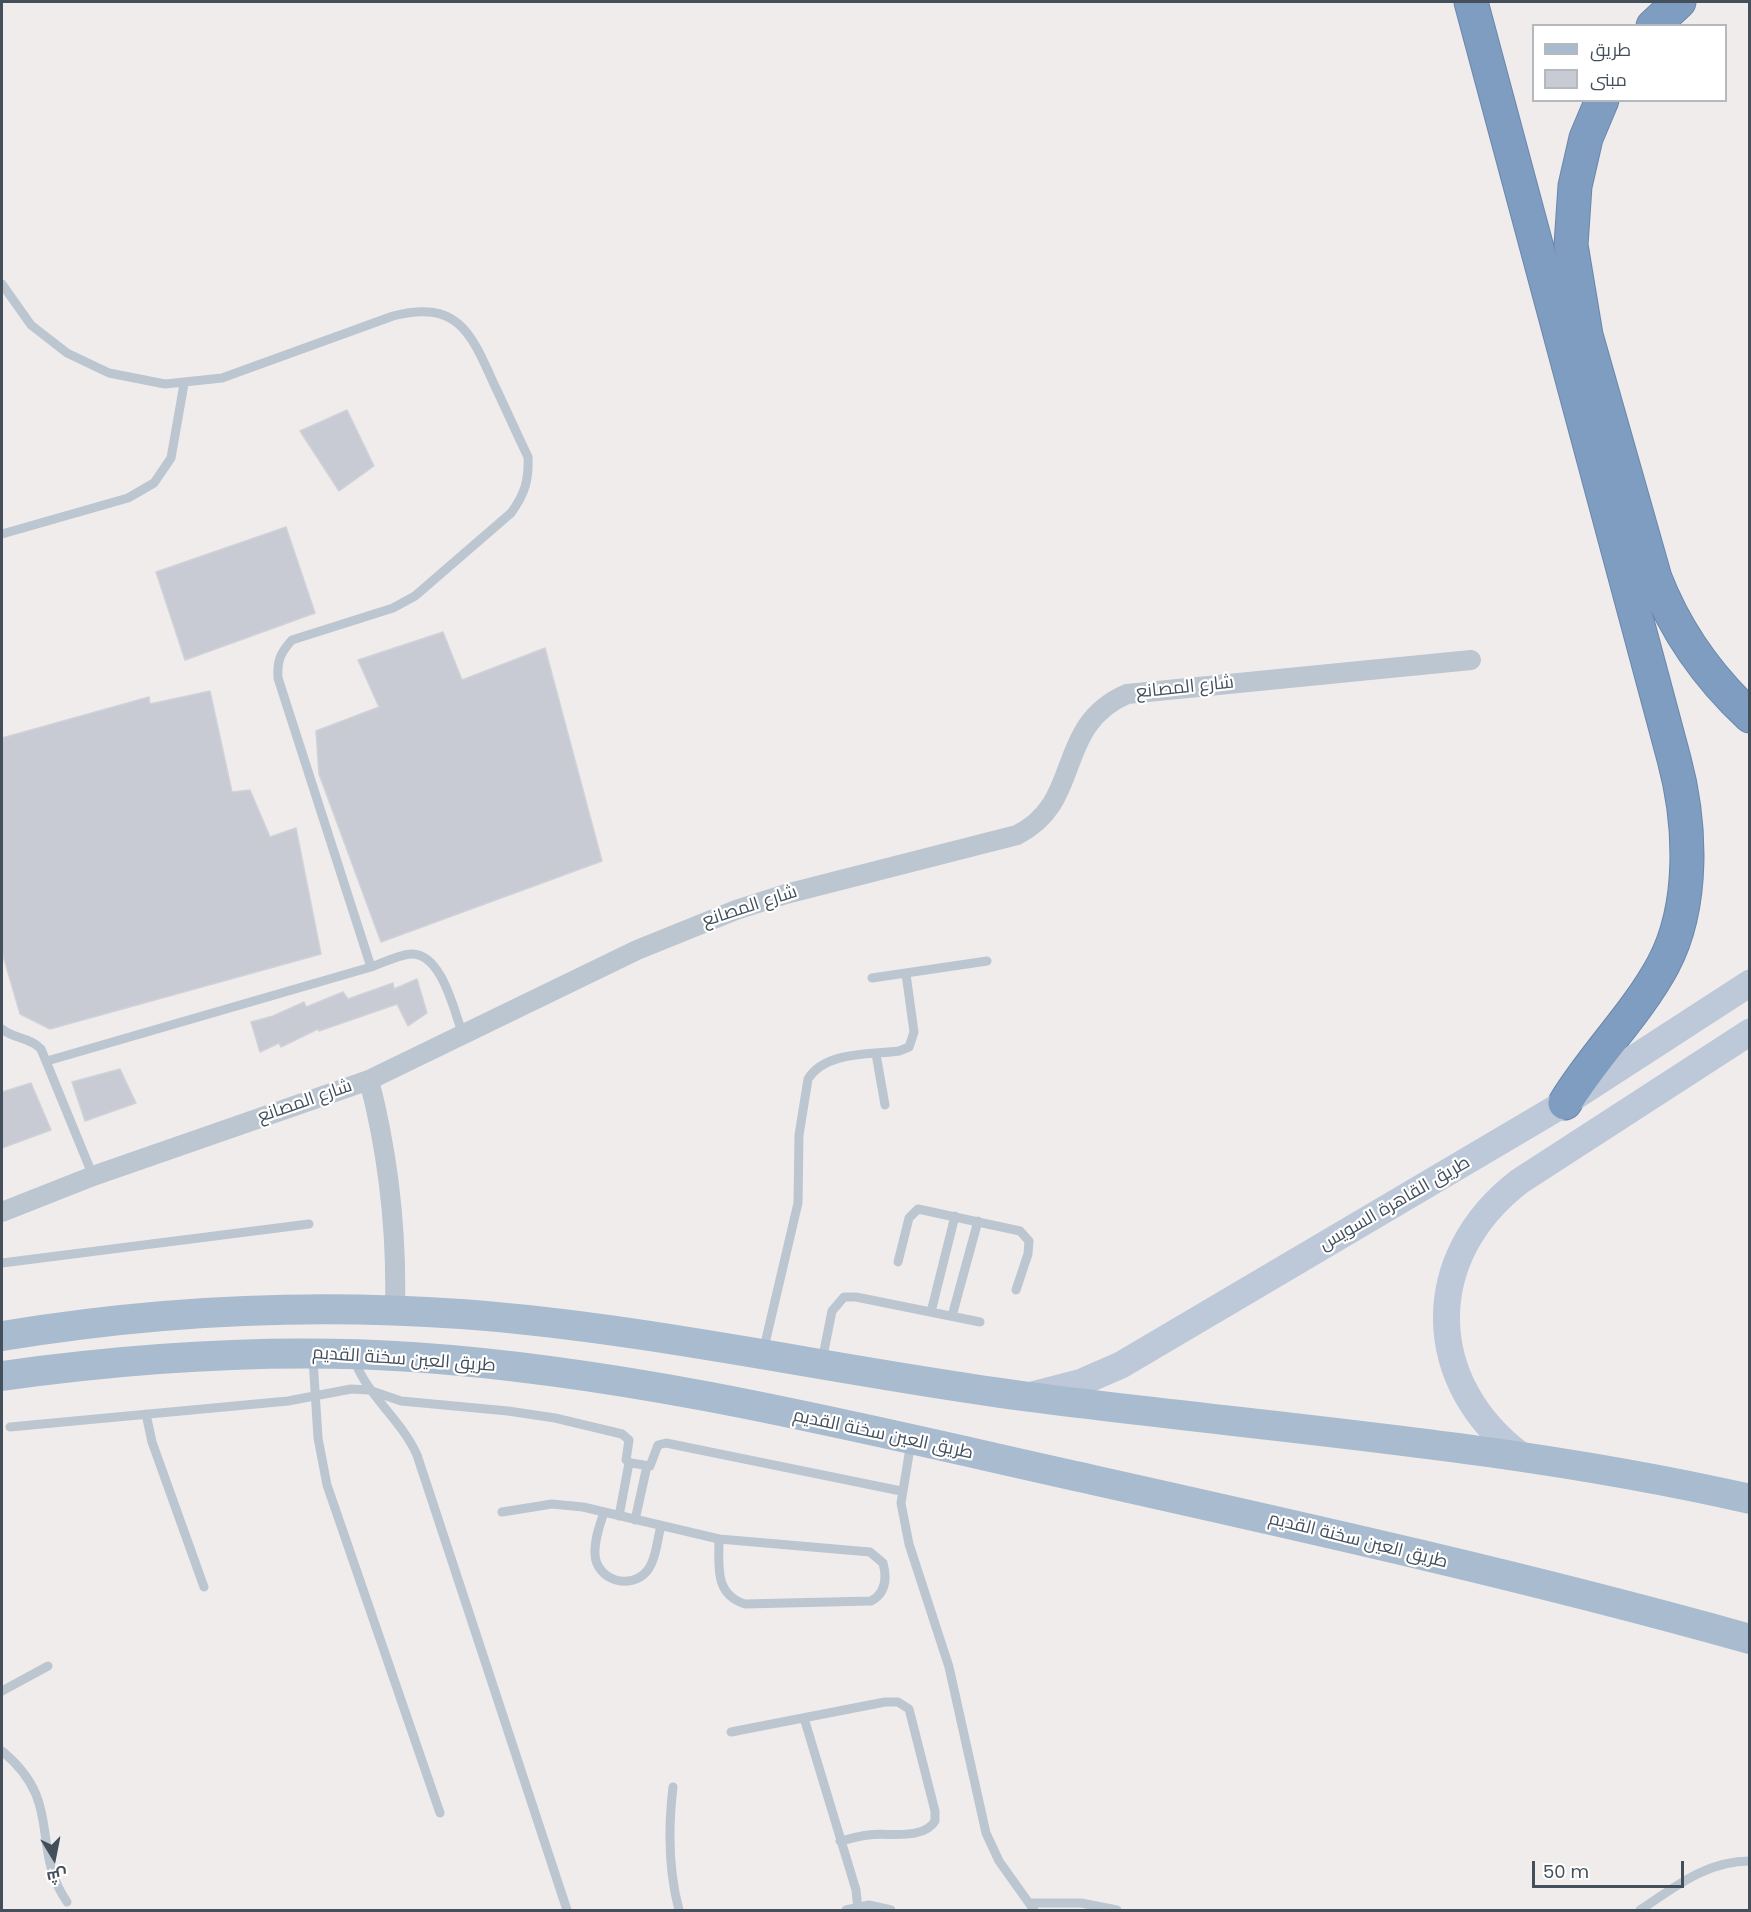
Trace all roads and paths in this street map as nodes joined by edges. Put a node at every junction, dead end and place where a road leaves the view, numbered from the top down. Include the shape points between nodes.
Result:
1 (1471, 2) edge
2 (1679, 2) edge
3 (1655, 24) edge
4 (1601, 102) edge
5 (2, 284) edge
6 (184, 384) junction
7 (2, 534) edge
8 (1471, 660) dead end
9 (1749, 716) edge
10 (987, 961) dead end
11 (371, 968) junction
12 (906, 974) junction
13 (872, 978) dead end
14 (1749, 983) edge
15 (2, 1029) edge
16 (1749, 1032) edge
17 (464, 1035) junction
18 (876, 1054) junction
19 (47, 1061) junction
20 (369, 1080) junction
21 (1565, 1103) junction
22 (885, 1104) dead end
23 (93, 1176) junction
24 (2, 1212) edge
25 (955, 1216) junction
26 (978, 1221) junction
27 (309, 1224) dead end
28 (898, 1262) dead end
29 (2, 1263) edge
30 (1016, 1290) dead end
31 (395, 1310) junction
32 (931, 1312) junction
33 (952, 1316) junction
34 (980, 1322) dead end
35 (2, 1336) edge
36 (312, 1353) junction
37 (352, 1354) junction
38 (762, 1354) junction
39 (822, 1364) junction
40 (2, 1376) edge
41 (369, 1390) junction
42 (315, 1395) junction
43 (1026, 1397) junction
44 (146, 1414) junction
45 (10, 1427) dead end
46 (912, 1440) junction
47 (1523, 1457) junction
48 (629, 1463) junction
49 (647, 1466) junction
50 (902, 1491) junction
51 (1749, 1499) edge
52 (502, 1512) dead end
53 (604, 1512) junction
54 (619, 1516) junction
55 (635, 1520) junction
56 (661, 1526) junction
57 (719, 1539) junction
58 (204, 1587) dead end
59 (1749, 1639) edge
60 (48, 1665) dead end
61 (2, 1690) edge
62 (804, 1718) junction
63 (731, 1732) dead end
64 (2, 1751) edge
65 (673, 1787) dead end
66 (440, 1813) dead end
67 (840, 1841) junction
68 (1749, 1861) edge
69 (67, 1902) dead end
70 (1032, 1907) edge
71 (859, 1909) edge
72 (567, 1911) edge
73 (679, 1911) edge
74 (846, 1911) edge
75 (891, 1911) edge
76 (1117, 1911) edge
77 (1640, 1911) edge

1 - 21 highway via 1685,811 1688,863 1667,956
2 - 3 highway
4 - 9 highway via 1586,138 1575,186 1571,245 1586,335 1665,604 1698,659
5 - 6 lane via 31,325 67,353 128,378
6 - 7 lane via 171,458 154,483 128,498
6 - 11 lane via 222,378 393,316 416,310 439,313 460,324 475,341 528,457 529,477 524,496 512,513 435,580 393,608 292,640 277,664 278,678
8 - 17 street, شارع المصانع via 1127,694 1104,707 1086,726 1055,802 1028,830 736,910 637,950
10 - 12 lane
11 - 17 lane via 409,954 432,962
11 - 19 lane
12 - 13 lane
12 - 18 lane via 914,1037 904,1049
14 - 21 main road, طريق القاهرة السويس
15 - 19 lane via 37,1044
16 - 47 main road via 1520,1181 1487,1210 1463,1247 1454,1267 1446,1310 1446,1331 1456,1374 1490,1429
17 - 20 street, شارع المصانع
18 - 22 lane
18 - 38 lane via 829,1061 808,1079 798,1152 798,1203
19 - 23 lane
20 - 23 street, شارع المصانع
20 - 31 street via 393,1201
21 - 43 main road, طريق القاهرة السويس via 1121,1365 1082,1382
23 - 24 street, شارع المصانع
25 - 26 lane
25 - 28 lane via 914,1211
25 - 32 lane
26 - 30 lane via 1020,1231 1029,1241
26 - 33 lane
27 - 29 lane
31 - 35 main road via 141,1316
31 - 38 main road via 528,1321
32 - 33 lane
32 - 39 lane via 844,1297 832,1311
33 - 34 lane
36 - 37 main road, طريق العين سخنة القديم
36 - 40 main road, طريق العين سخنة القديم via 132,1359
36 - 42 lane
37 - 41 lane
37 - 46 main road, طريق العين سخنة القديم via 508,1367 662,1388
38 - 39 main road
39 - 43 main road
41 - 42 lane
41 - 48 lane via 401,1401 555,1418 625,1435 629,1440
41 - 72 lane via 398,1422 417,1455
42 - 44 lane
42 - 66 lane via 322,1464 333,1506
43 - 47 main road
44 - 45 lane
44 - 58 lane via 152,1442
46 - 50 lane
46 - 59 main road, طريق العين سخنة القديم via 1239,1513 1657,1613
47 - 51 main road
48 - 49 lane
48 - 54 lane
49 - 50 lane via 653,1463 658,1445 666,1443
49 - 55 lane
50 - 70 lane via 902,1517 949,1667 983,1825 999,1861
52 - 53 lane via 552,1504
53 - 54 lane
53 - 56 lane via 594,1551 596,1562 618,1581 638,1578 646,1571
54 - 55 lane
55 - 56 lane
56 - 57 lane
57 - 57 lane via 870,1552 883,1563 885,1586 871,1601 746,1605 729,1596 720,1580
60 - 61 lane
62 - 63 lane
62 - 67 lane
62 - 67 lane via 892,1702 904,1705 912,1715 935,1821 923,1830 894,1836 869,1834
64 - 69 lane via 28,1777 38,1794 50,1868
65 - 73 lane via 670,1859
67 - 71 lane
68 - 77 lane via 1701,1870
70 - 76 lane via 1081,1903
71 - 74 lane
71 - 75 lane via 882,1906

